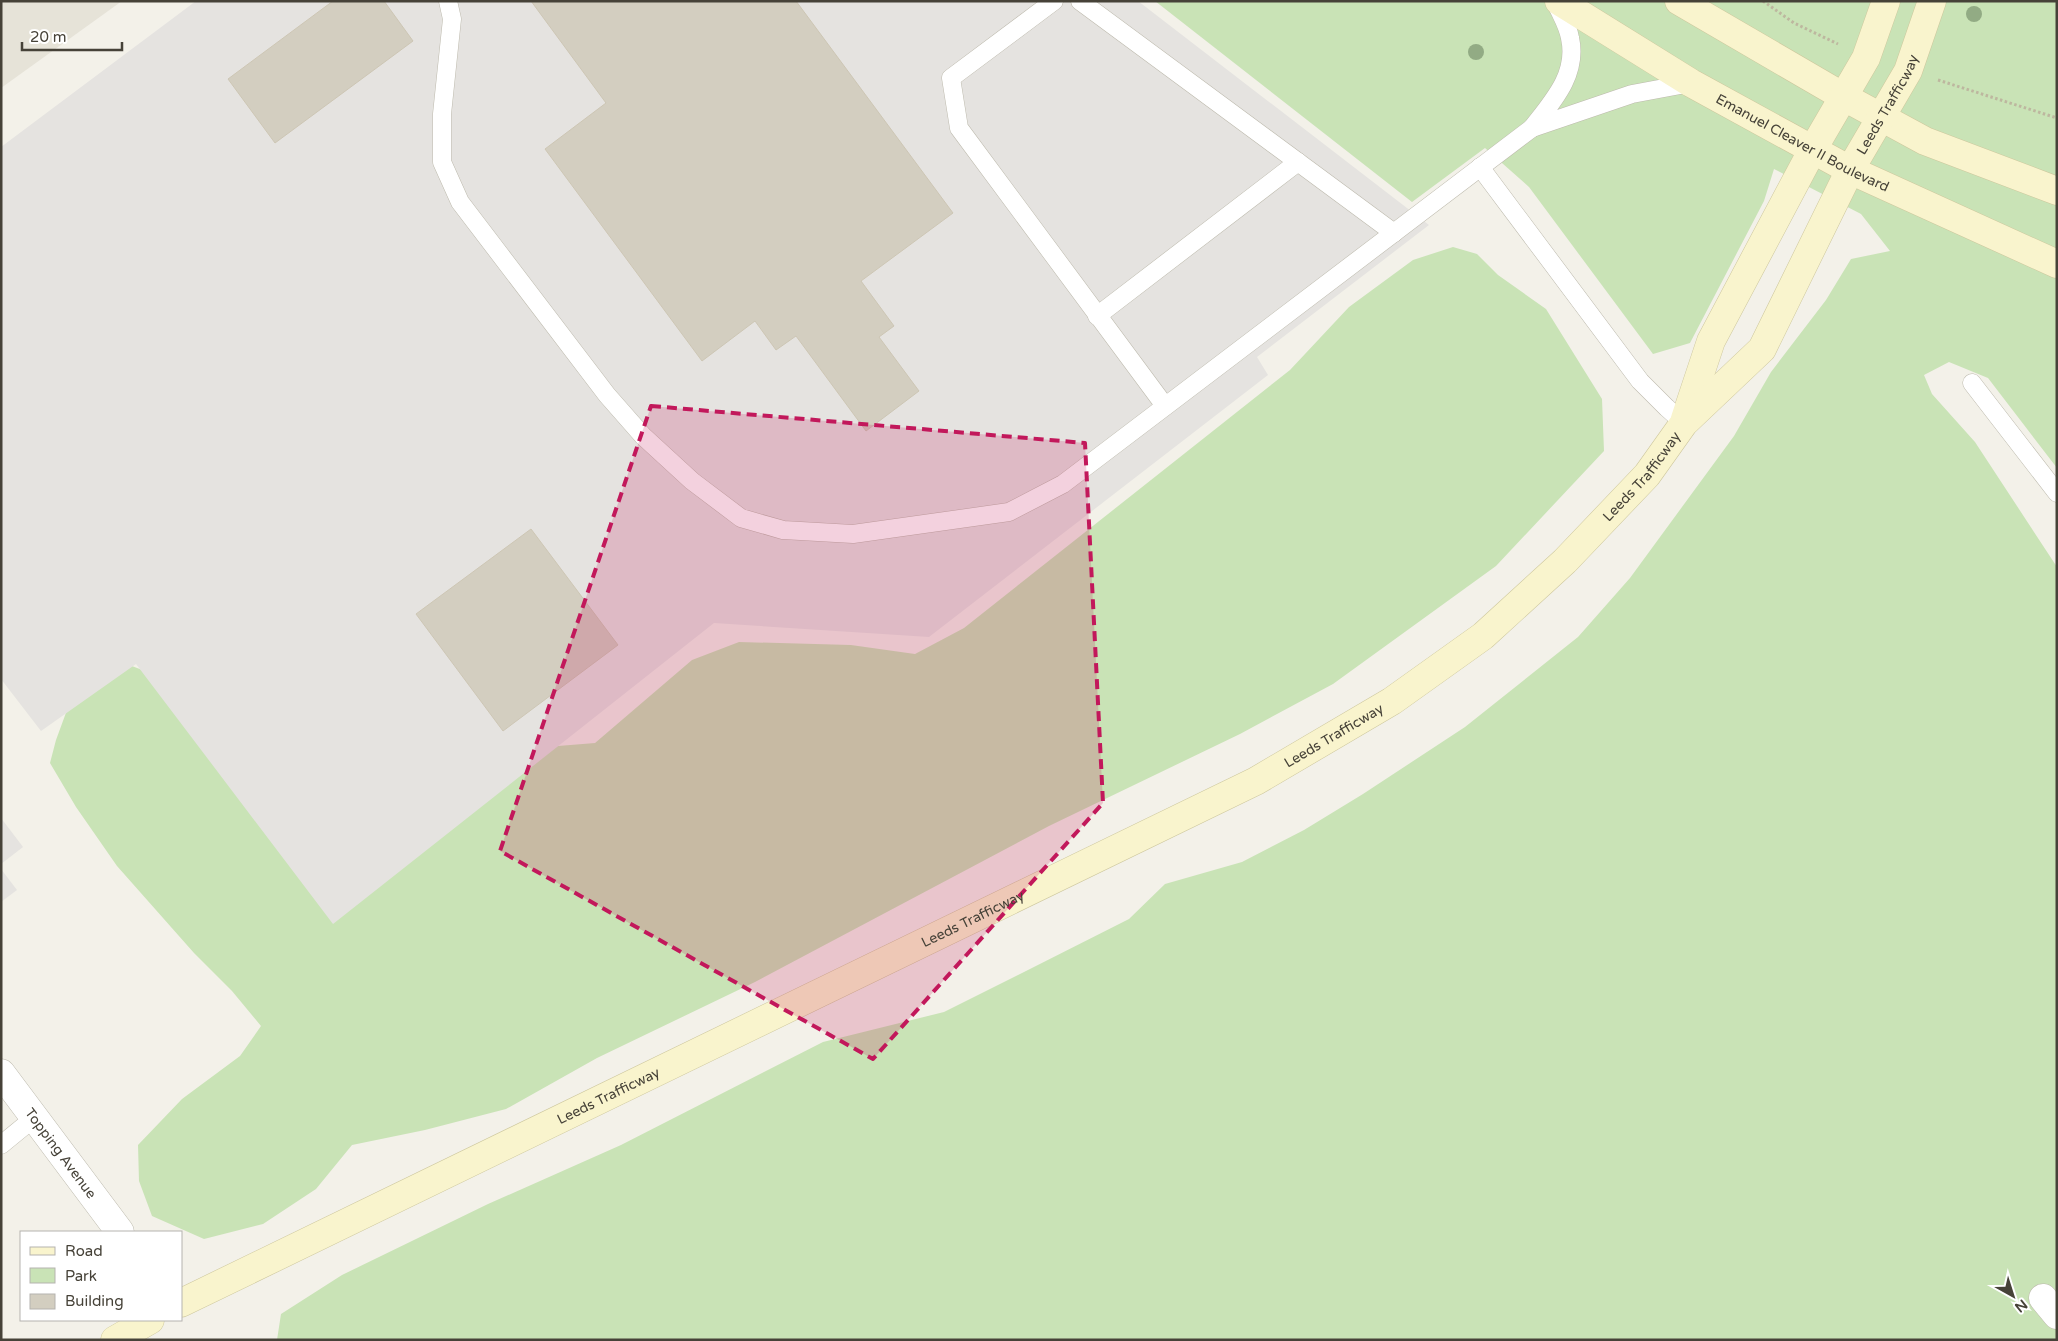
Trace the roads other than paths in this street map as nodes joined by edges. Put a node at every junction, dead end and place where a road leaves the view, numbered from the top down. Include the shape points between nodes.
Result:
1 (448, 1) edge
2 (1054, 1) edge
3 (1080, 1) edge
4 (1555, 1) edge
5 (1559, 1) edge
6 (1679, 1) edge
7 (1886, 1) edge
8 (1932, 1) edge
9 (1691, 83) junction
10 (1844, 97) junction
11 (1882, 117) junction
12 (1532, 128) junction
13 (1813, 149) junction
14 (1298, 162) junction
15 (1480, 167) junction
16 (1850, 170) junction
17 (2057, 191) edge
18 (1394, 233) junction
19 (2057, 264) edge
20 (1097, 316) junction
21 (1972, 383) dead end
22 (1165, 406) junction
23 (1684, 423) junction
24 (2057, 493) edge
25 (1, 1073) edge
26 (34, 1118) junction
27 (1, 1145) edge
28 (119, 1231) edge
29 (182, 1302) edge
30 (148, 1321) edge
31 (115, 1340) edge

1 - 22 lane via 452,19 442,114 442,162 460,202 607,395 643,436 692,481 741,518 783,530 853,534 1009,512 1063,484
2 - 20 lane via 951,78 959,128
3 - 14 lane
4 - 12 lane via 1570,38 1571,68 1558,96
5 - 9 main road, Emanuel Cleaver II Boulevard
6 - 10 main road
7 - 10 main road, Leeds Trafficway via 1866,58
8 - 11 main road, Leeds Trafficway via 1908,70
9 - 12 lane via 1632,94
9 - 13 main road, Emanuel Cleaver II Boulevard
10 - 11 main road
10 - 13 main road, Leeds Trafficway
11 - 16 main road, Leeds Trafficway
11 - 17 main road via 1925,141
12 - 15 lane
13 - 16 main road, Emanuel Cleaver II Boulevard
13 - 23 main road, Leeds Trafficway via 1711,341
14 - 18 lane
14 - 20 lane
15 - 18 lane
15 - 23 lane via 1640,381
16 - 19 main road, Emanuel Cleaver II Boulevard
16 - 23 main road, Leeds Trafficway via 1762,349
18 - 22 lane
20 - 22 lane
21 - 24 lane
23 - 29 main road, Leeds Trafficway via 1647,475 1565,562 1482,636 1392,701 1273,771
25 - 26 street, Topping Avenue
26 - 27 lane
26 - 28 street, Topping Avenue
30 - 31 main road

